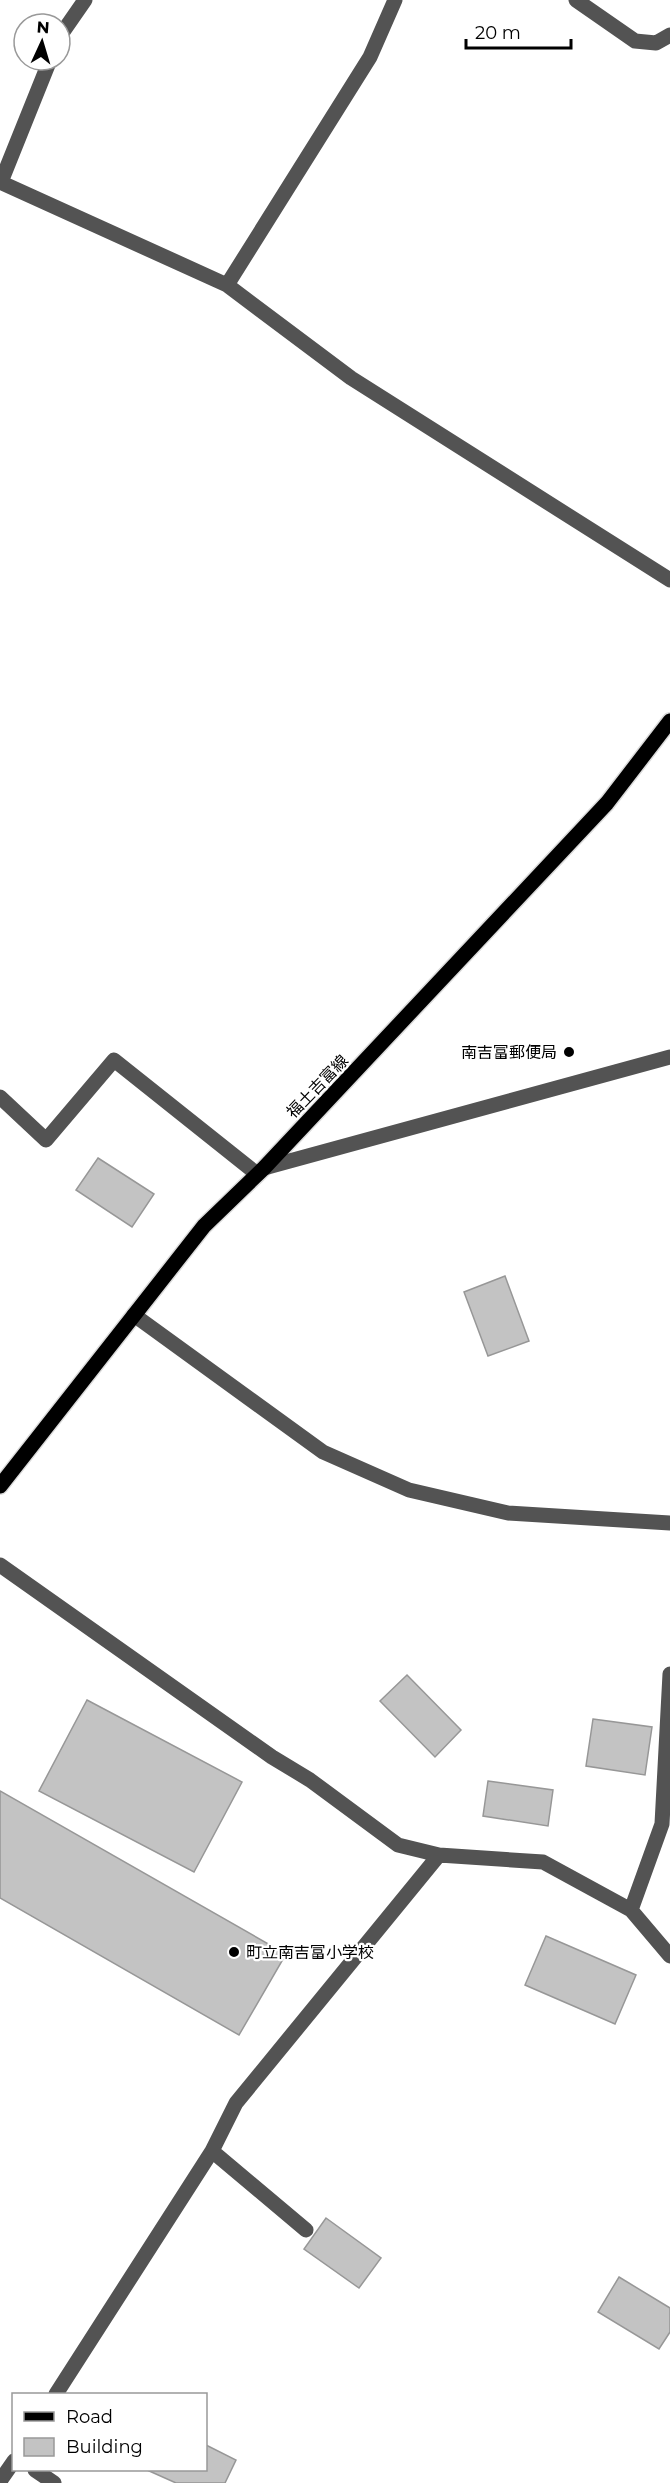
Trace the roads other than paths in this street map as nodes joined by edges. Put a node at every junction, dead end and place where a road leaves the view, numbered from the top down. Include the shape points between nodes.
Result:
1 (85, 0) edge
2 (395, 0) edge
3 (576, 0) edge
4 (72, 19) edge
5 (670, 34) edge
6 (45, 72) edge
7 (0, 182) edge
8 (227, 285) junction
9 (670, 580) edge
10 (670, 721) edge
11 (670, 1058) edge
12 (0, 1097) edge
13 (260, 1171) junction
14 (134, 1315) junction
15 (0, 1486) edge
16 (670, 1523) edge
17 (0, 1565) edge
18 (670, 1674) edge
19 (439, 1855) junction
20 (631, 1910) junction
21 (670, 1956) edge
22 (212, 2151) junction
23 (306, 2230) dead end
24 (57, 2393) edge
25 (12, 2463) edge
26 (38, 2471) edge
27 (0, 2481) edge
28 (54, 2483) edge

1 - 4 street
2 - 8 street via 370,57
3 - 5 street via 635,41 656,43
6 - 7 street
7 - 8 street
8 - 9 street via 351,378
10 - 13 main road, 福土吉富線 via 607,803
11 - 13 street
12 - 13 street via 46,1140 114,1060
13 - 14 main road, 福土吉富線 via 204,1226
14 - 15 main road, 福土吉富線
14 - 16 street via 323,1452 409,1490 508,1513
17 - 19 street via 398,1845
18 - 20 street via 662,1824
19 - 20 street via 543,1862
19 - 22 street via 236,2103
20 - 21 street
22 - 23 street
22 - 24 street
25 - 27 street
26 - 28 street

